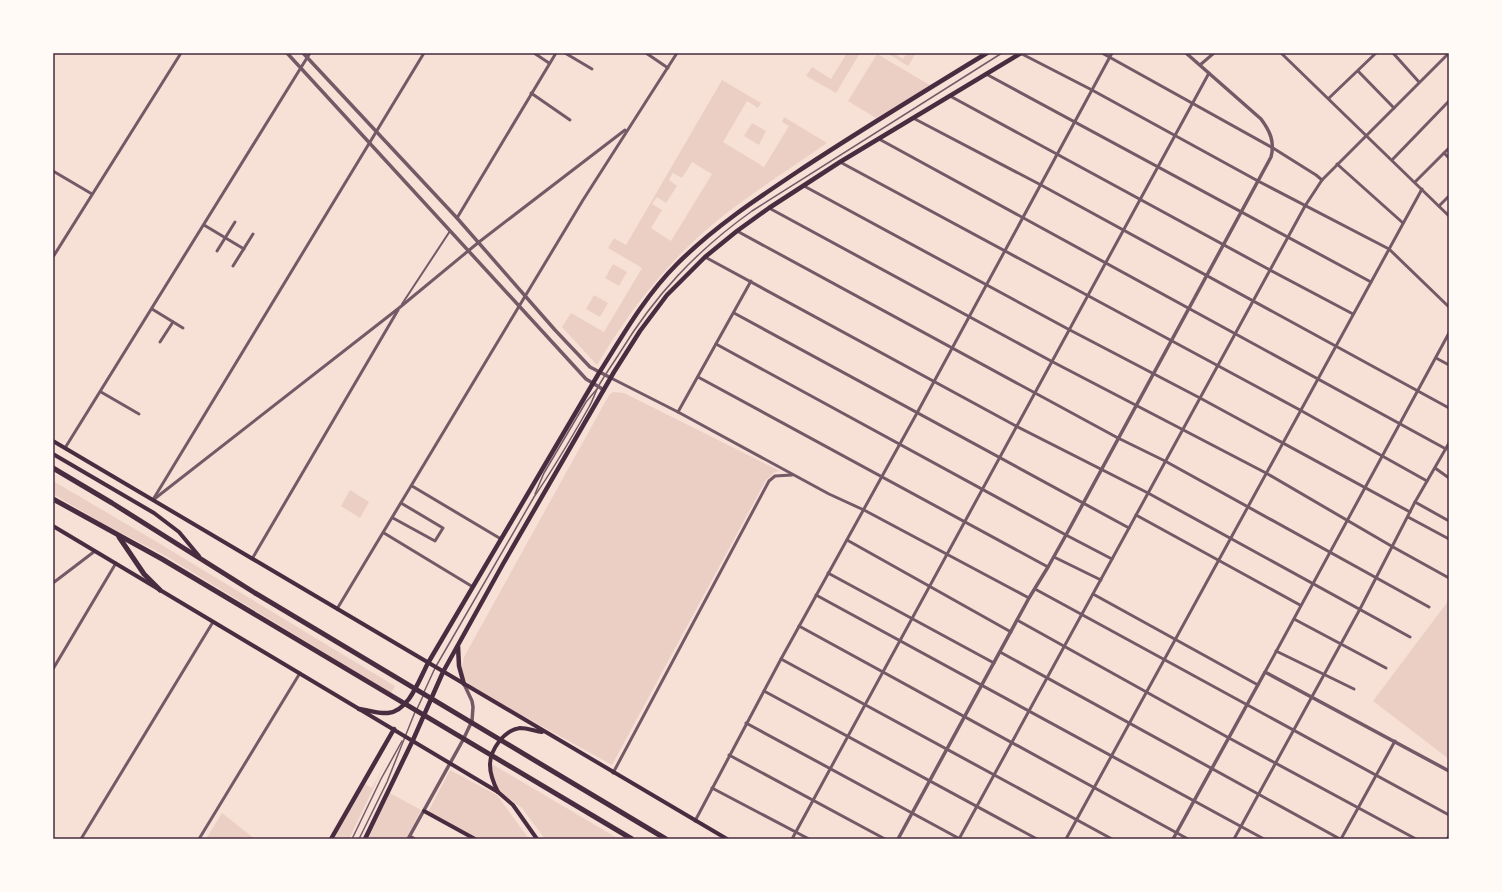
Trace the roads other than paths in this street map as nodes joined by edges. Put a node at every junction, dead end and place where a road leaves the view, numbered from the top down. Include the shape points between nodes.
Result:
1 (181, 53) edge
2 (287, 53) edge
3 (303, 53) edge
4 (310, 53) edge
5 (424, 53) edge
6 (534, 53) edge
7 (556, 53) edge
8 (566, 53) edge
9 (646, 53) edge
10 (677, 53) edge
11 (987, 53) edge
12 (1004, 53) edge
13 (1020, 53) edge
14 (1102, 53) edge
15 (1112, 53) edge
16 (1186, 53) edge
17 (1214, 53) edge
18 (1281, 53) edge
19 (1376, 53) edge
20 (1393, 53) edge
21 (1449, 53) edge
22 (1110, 57) junction
23 (307, 58) junction
24 (550, 63) junction
25 (1200, 65) junction
26 (301, 68) junction
27 (668, 68) junction
28 (592, 69) dead end
29 (1358, 71) junction
30 (1209, 73) junction
31 (986, 74) junction
32 (1419, 82) junction
33 (1092, 90) junction
34 (531, 93) junction
35 (950, 95) junction
36 (1329, 98) junction
37 (1449, 101) edge
38 (1192, 103) junction
39 (1394, 108) junction
40 (913, 118) junction
41 (570, 120) dead end
42 (1074, 122) junction
43 (628, 128) junction
44 (376, 133) junction
45 (1174, 135) junction
46 (1367, 136) junction
47 (878, 139) junction
48 (370, 143) junction
49 (1273, 148) junction
50 (1449, 148) edge
51 (1444, 153) junction
52 (1058, 154) junction
53 (1449, 158) edge
54 (1392, 160) junction
55 (840, 162) junction
56 (1337, 164) junction
57 (1157, 167) junction
58 (53, 171) edge
59 (1322, 180) junction
60 (1258, 181) junction
61 (1415, 182) junction
62 (1041, 185) junction
63 (804, 186) junction
64 (1422, 189) junction
65 (92, 194) junction
66 (1449, 196) edge
67 (1140, 198) junction
68 (1305, 206) junction
69 (1439, 206) junction
70 (768, 208) junction
71 (1241, 213) junction
72 (1449, 216) edge
73 (457, 218) junction
74 (1023, 218) junction
75 (235, 222) dead end
76 (1403, 223) junction
77 (204, 225) junction
78 (450, 230) junction
79 (1123, 230) junction
80 (737, 231) junction
81 (253, 234) dead end
82 (1288, 237) junction
83 (225, 238) junction
84 (479, 242) junction
85 (1224, 244) junction
86 (244, 249) junction
87 (1389, 249) junction
88 (469, 250) junction
89 (217, 251) dead end
90 (1006, 251) junction
91 (53, 257) edge
92 (705, 257) junction
93 (1105, 262) junction
94 (233, 266) dead end
95 (1270, 270) junction
96 (1207, 275) junction
97 (751, 281) junction
98 (1371, 282) junction
99 (986, 284) junction
100 (1087, 295) junction
101 (525, 296) junction
102 (1253, 301) junction
103 (518, 307) junction
104 (1449, 307) edge
105 (399, 308) junction
106 (1188, 308) junction
107 (152, 309) junction
108 (734, 313) junction
109 (1353, 314) junction
110 (970, 316) junction
111 (173, 322) junction
112 (183, 328) dead end
113 (1068, 329) junction
114 (1235, 333) junction
115 (1449, 333) edge
116 (1170, 341) junction
117 (160, 342) dead end
118 (716, 344) junction
119 (1336, 346) junction
120 (952, 349) junction
121 (1436, 358) junction
122 (1051, 361) junction
123 (1218, 366) junction
124 (1449, 366) edge
125 (599, 373) junction
126 (1153, 374) junction
127 (605, 375) junction
128 (698, 377) junction
129 (611, 378) junction
130 (1318, 378) junction
131 (934, 382) junction
132 (592, 384) junction
133 (598, 387) junction
134 (604, 390) junction
135 (1418, 391) junction
136 (101, 392) junction
137 (1034, 393) junction
138 (1200, 398) junction
139 (1136, 406) junction
140 (1449, 408) edge
141 (1300, 410) junction
142 (678, 412) junction
143 (917, 413) junction
144 (139, 414) dead end
145 (1400, 424) junction
146 (1016, 426) junction
147 (1183, 429) junction
148 (1118, 438) junction
149 (53, 441) edge
150 (1283, 442) junction
151 (1449, 443) edge
152 (900, 444) junction
153 (65, 448) junction
154 (1446, 448) junction
155 (53, 454) edge
156 (1382, 455) junction
157 (999, 457) junction
158 (1165, 461) junction
159 (53, 468) edge
160 (1435, 468) junction
161 (1101, 470) junction
162 (1266, 473) junction
163 (793, 475) junction
164 (882, 477) junction
165 (1449, 478) edge
166 (1427, 480) junction
167 (412, 486) junction
168 (1365, 488) junction
169 (982, 489) junction
170 (1148, 494) junction
171 (534, 497) junction
172 (53, 499) edge
173 (153, 500) junction
174 (1415, 502) junction
175 (401, 503) junction
176 (1083, 503) junction
177 (1248, 507) junction
178 (864, 510) junction
179 (1410, 512) junction
180 (1136, 515) junction
181 (1408, 517) junction
182 (393, 518) junction
183 (1347, 520) junction
184 (1449, 521) edge
185 (965, 522) junction
186 (53, 526) edge
187 (1129, 528) junction
188 (384, 533) junction
189 (1066, 535) junction
190 (119, 536) junction
191 (502, 539) junction
192 (1231, 539) junction
193 (1449, 539) edge
194 (847, 540) junction
195 (1393, 547) junction
196 (95, 551) junction
197 (1330, 553) junction
198 (947, 554) junction
199 (1054, 557) junction
200 (252, 558) junction
201 (1112, 559) junction
202 (203, 561) junction
203 (1219, 561) junction
204 (116, 564) junction
205 (1048, 567) junction
206 (828, 573) junction
207 (1449, 578) edge
208 (1376, 579) junction
209 (1101, 580) junction
210 (53, 583) edge
211 (1313, 583) junction
212 (930, 585) junction
213 (473, 587) junction
214 (1035, 589) junction
215 (160, 590) junction
216 (1093, 594) junction
217 (816, 595) junction
218 (1029, 598) junction
219 (1300, 606) junction
220 (1429, 607) dead end
221 (337, 609) junction
222 (1360, 609) junction
223 (1082, 614) junction
224 (911, 619) junction
225 (1294, 619) junction
226 (1016, 620) junction
227 (213, 622) junction
228 (799, 626) junction
229 (1011, 632) junction
230 (1410, 637) dead end
231 (1176, 639) junction
232 (899, 640) junction
233 (458, 644) junction
234 (1341, 644) junction
235 (1064, 646) junction
236 (1276, 651) junction
237 (1000, 652) junction
238 (781, 659) junction
239 (1164, 660) junction
240 (428, 663) junction
241 (994, 663) junction
242 (435, 668) junction
243 (1386, 668) dead end
244 (53, 669) edge
245 (443, 672) junction
246 (882, 672) junction
247 (1265, 672) junction
248 (300, 673) junction
249 (1324, 675) junction
250 (1047, 679) junction
251 (464, 684) junction
252 (982, 684) junction
253 (1258, 685) junction
254 (1354, 689) dead end
255 (764, 691) junction
256 (1147, 692) junction
257 (1312, 698) junction
258 (865, 705) junction
259 (1246, 705) junction
260 (359, 709) junction
261 (1030, 710) junction
262 (964, 717) junction
263 (746, 723) junction
264 (1130, 724) junction
265 (394, 730) junction
266 (1294, 731) junction
267 (546, 733) junction
268 (405, 736) junction
269 (848, 736) junction
270 (1229, 738) junction
271 (413, 740) junction
272 (1395, 741) junction
273 (1012, 743) junction
274 (947, 749) junction
275 (729, 755) junction
276 (1112, 755) junction
277 (1276, 763) junction
278 (450, 764) junction
279 (830, 768) junction
280 (1211, 769) junction
281 (1449, 770) edge
282 (613, 773) junction
283 (995, 774) junction
284 (1376, 775) junction
285 (930, 780) junction
286 (1094, 787) junction
287 (712, 788) junction
288 (498, 792) junction
289 (1259, 794) junction
290 (813, 800) junction
291 (1194, 801) junction
292 (977, 807) junction
293 (1358, 808) junction
294 (424, 811) junction
295 (912, 812) junction
296 (1449, 815) edge
297 (1076, 819) junction
298 (694, 821) junction
299 (1241, 827) junction
300 (796, 832) junction
301 (1176, 832) junction
302 (1449, 836) edge
303 (409, 838) edge
304 (81, 839) edge
305 (199, 839) edge
306 (331, 839) edge
307 (352, 839) edge
308 (359, 839) edge
309 (365, 839) edge
310 (415, 839) edge
311 (475, 839) edge
312 (537, 839) edge
313 (632, 839) edge
314 (666, 839) edge
315 (727, 839) edge
316 (792, 839) edge
317 (809, 839) edge
318 (885, 839) edge
319 (898, 839) edge
320 (960, 839) edge
321 (1037, 839) edge
322 (1066, 839) edge
323 (1112, 839) edge
324 (1172, 839) edge
325 (1188, 839) edge
326 (1234, 839) edge
327 (1264, 839) edge
328 (1340, 839) edge
329 (1416, 839) edge
330 (1447, 839) edge

1 - 65 street
2 - 26 street
3 - 23 street
4 - 23 street
5 - 44 street
6 - 24 street
7 - 24 street
8 - 28 street
9 - 27 street
10 - 27 street
11 - 125 main road via 851,136 724,222 676,265 656,288 628,325
12 - 127 lane via 733,224 662,292
13 - 31 main road
13 - 33 street
14 - 22 street
15 - 22 street
16 - 25 street
17 - 25 street
18 - 36 street
19 - 29 street
20 - 32 street
21 - 32 street
22 - 33 street
22 - 38 street
23 - 26 street
23 - 44 street
24 - 34 street
25 - 30 street
26 - 48 street
26 - 77 street
27 - 43 street
29 - 36 street
29 - 39 street
30 - 38 street
30 - 49 street via 1261,119 1269,130
31 - 35 main road
31 - 42 street
32 - 39 street
33 - 42 street
33 - 45 street
34 - 41 street
34 - 73 street
35 - 40 main road
35 - 52 street
36 - 46 street
37 - 54 street
38 - 45 street
38 - 49 street
39 - 46 street
40 - 47 main road
40 - 62 street
42 - 52 street
42 - 57 street
43 - 84 street
43 - 101 street
44 - 48 street
44 - 73 street
45 - 57 street
45 - 60 street
46 - 54 street
46 - 56 street
47 - 55 main road
47 - 74 street
48 - 78 street
48 - 173 street
49 - 59 street
49 - 60 street
50 - 51 street
51 - 53 street
51 - 61 street
52 - 62 street
52 - 67 street
54 - 61 street
55 - 63 main road
55 - 90 street
56 - 59 street
56 - 76 street
57 - 67 street
57 - 71 street
58 - 65 street
59 - 68 street
60 - 68 street
60 - 71 street
61 - 64 street
62 - 74 street
62 - 79 street
63 - 70 main road
63 - 99 street
64 - 69 street
64 - 76 street
65 - 91 street
66 - 69 street
67 - 79 street
67 - 85 street
68 - 82 street
68 - 87 street
69 - 72 street
70 - 80 main road
70 - 110 street
71 - 82 street
71 - 85 street
73 - 84 street
74 - 90 street
74 - 93 street
75 - 83 street
76 - 87 street
77 - 83 street
77 - 107 street
78 - 88 street
78 - 105 street
79 - 93 street
79 - 96 street
80 - 92 main road
80 - 120 street
81 - 86 street
82 - 95 street
82 - 98 street
83 - 86 street
83 - 89 street
84 - 88 street
84 - 101 street
85 - 95 street
85 - 96 street
86 - 94 street
87 - 98 street
87 - 104 street
88 - 103 street
88 - 105 street
90 - 99 street
90 - 100 street
92 - 97 street
92 - 129 main road via 667,295 640,331
93 - 100 street
93 - 106 street
95 - 102 street
95 - 109 street
96 - 102 street
96 - 106 street
97 - 108 street
97 - 131 street
98 - 109 street
99 - 110 street
99 - 113 street
100 - 113 street
100 - 116 street
101 - 103 street
101 - 125 street via 590,367
102 - 114 street
102 - 119 street
103 - 132 street
103 - 167 street
105 - 173 street
105 - 200 street
106 - 114 street
106 - 116 street
107 - 111 street
107 - 136 street
108 - 118 street
108 - 143 street
109 - 119 street
110 - 120 street
110 - 122 street
111 - 112 street
111 - 117 street
113 - 122 street
113 - 126 street
114 - 123 street
114 - 130 street
115 - 121 street
116 - 123 street
116 - 126 street
118 - 128 street
118 - 152 street
119 - 130 street
119 - 135 street
120 - 131 street
120 - 137 street
121 - 124 street
121 - 135 street
122 - 137 street
122 - 139 street
123 - 138 street
123 - 141 street
125 - 127 street
125 - 132 main road
126 - 138 street
126 - 139 street
127 - 129 street
127 - 133 lane
128 - 142 street
128 - 164 street
129 - 134 main road
129 - 142 street
130 - 141 street
130 - 145 street
131 - 143 street
131 - 146 street
132 - 133 street
132 - 191 main road
133 - 134 street
133 - 171 lane via 583,418
133 - 171 lane via 586,402 544,473
134 - 233 main road
135 - 140 street
135 - 145 street
136 - 144 street
136 - 153 street
137 - 146 street
137 - 148 street
138 - 147 street
138 - 150 street
139 - 147 street
139 - 148 street
141 - 150 street
141 - 156 street
142 - 163 street
143 - 152 street
143 - 157 street
145 - 154 street
145 - 156 street
146 - 157 street
146 - 161 street
147 - 158 street
147 - 162 street
148 - 158 street
148 - 161 street
149 - 153 main road
150 - 162 street
150 - 168 street
151 - 154 street
152 - 164 street
152 - 169 street
153 - 173 main road
154 - 160 street
155 - 202 main road via 154,513 179,532
156 - 166 street
156 - 168 street
157 - 169 street
157 - 176 street
158 - 170 street
158 - 177 street
159 - 202 highway via 112,502
160 - 165 street
160 - 166 street
161 - 170 street
161 - 176 street
162 - 177 street
162 - 183 street
163 - 178 street
163 - 282 street via 775,476 769,481
164 - 178 street
164 - 185 street
166 - 174 street
167 - 175 street
167 - 191 street
168 - 179 street
168 - 183 street
169 - 185 street
169 - 189 street
170 - 180 street
170 - 192 street
171 - 242 lane
172 - 190 highway
173 - 200 main road
174 - 179 street
174 - 184 street
175 - 182 street
175 - 182 street via 443,528 434,541
176 - 187 street
176 - 189 street
177 - 192 street
177 - 197 street
178 - 194 street
178 - 198 street
179 - 181 street
180 - 187 street
180 - 203 street
181 - 193 street
181 - 195 street
182 - 188 street
183 - 195 street
183 - 197 street
185 - 198 street
185 - 205 street
186 - 196 main road
187 - 201 street
188 - 213 street
188 - 221 street
189 - 199 street
189 - 201 street
190 - 215 highway via 144,574
190 - 313 highway via 242,606
191 - 213 main road
192 - 203 street
192 - 211 street
194 - 206 street
194 - 212 street
195 - 207 street
195 - 208 street
196 - 204 main road
196 - 210 street
197 - 208 street
197 - 211 street
198 - 212 street
198 - 218 street
199 - 205 street
199 - 209 street
200 - 221 main road
201 - 209 street
202 - 314 highway
203 - 219 street
203 - 231 street
204 - 215 main road
204 - 244 street
205 - 214 street
206 - 217 street
206 - 224 street
208 - 220 street
208 - 222 street
209 - 216 street
211 - 219 street
211 - 222 street
212 - 224 street
212 - 229 street
213 - 240 main road
214 - 218 street
214 - 223 street
215 - 227 main road
216 - 223 street
216 - 231 street
217 - 228 street
217 - 232 street
218 - 226 street
219 - 225 street
221 - 240 main road
222 - 230 street
222 - 234 street
223 - 235 street
223 - 239 street
224 - 232 street
224 - 241 street
225 - 234 street
225 - 236 street
226 - 229 street
226 - 235 street
227 - 248 main road
227 - 304 street
228 - 238 street
228 - 246 street
229 - 237 street
231 - 239 street
231 - 253 street
232 - 246 street
232 - 252 street
233 - 245 main road
233 - 251 main road via 459,666
234 - 243 street
234 - 249 street
235 - 250 street
235 - 256 street
236 - 247 street
236 - 249 street
237 - 241 street
237 - 250 street
238 - 255 street
238 - 258 street
239 - 256 street
239 - 259 street
240 - 242 main road
240 - 260 main road via 407,703 401,708 386,713
241 - 252 street
242 - 245 main road
242 - 268 lane
245 - 251 main road
245 - 271 main road
246 - 258 street
246 - 262 street
247 - 253 street
247 - 257 street
248 - 260 main road
248 - 305 street
249 - 254 street
249 - 257 street
250 - 261 street
250 - 264 street
251 - 267 main road
251 - 278 street via 472,701 473,714 469,728
252 - 261 street
252 - 262 street
253 - 259 street
255 - 263 street
255 - 269 street
256 - 264 street
256 - 270 street
257 - 266 street
257 - 272 street
258 - 269 street
258 - 274 street
259 - 266 street
259 - 270 street
260 - 265 main road
261 - 273 street
261 - 276 street
262 - 273 street
262 - 274 street
263 - 275 street
263 - 279 street
264 - 276 street
264 - 280 street
265 - 268 main road
265 - 306 main road
266 - 277 street
266 - 284 street
267 - 282 main road
267 - 288 main road via 520,728 509,733 500,742 493,751 490,766
268 - 271 main road
268 - 307 lane
268 - 308 lane via 387,782
269 - 279 street
269 - 285 street
270 - 277 street
270 - 280 street
271 - 278 main road
271 - 309 main road
272 - 281 street
272 - 284 street
273 - 283 street
273 - 286 street
274 - 283 street
274 - 285 street
275 - 287 street
275 - 290 street
276 - 286 street
276 - 291 street
277 - 289 street
277 - 293 street
278 - 288 main road
278 - 294 street
279 - 290 street
279 - 295 street
280 - 289 street
280 - 291 street
282 - 298 main road
283 - 292 street
283 - 297 street
284 - 293 street
284 - 296 street
285 - 292 street
285 - 295 street
286 - 297 street
286 - 301 street
287 - 298 street
287 - 300 street
288 - 312 main road via 513,805
289 - 299 street
289 - 328 street
290 - 300 street
290 - 318 street
291 - 299 street
291 - 301 street
292 - 320 street
292 - 321 street
293 - 328 street
293 - 329 street
294 - 303 street
294 - 311 main road
295 - 319 street
295 - 320 street
297 - 322 street
297 - 323 street
298 - 315 main road
299 - 326 street
299 - 327 street
300 - 316 street
300 - 317 street
301 - 324 street
301 - 325 street
302 - 330 street
303 - 310 street

